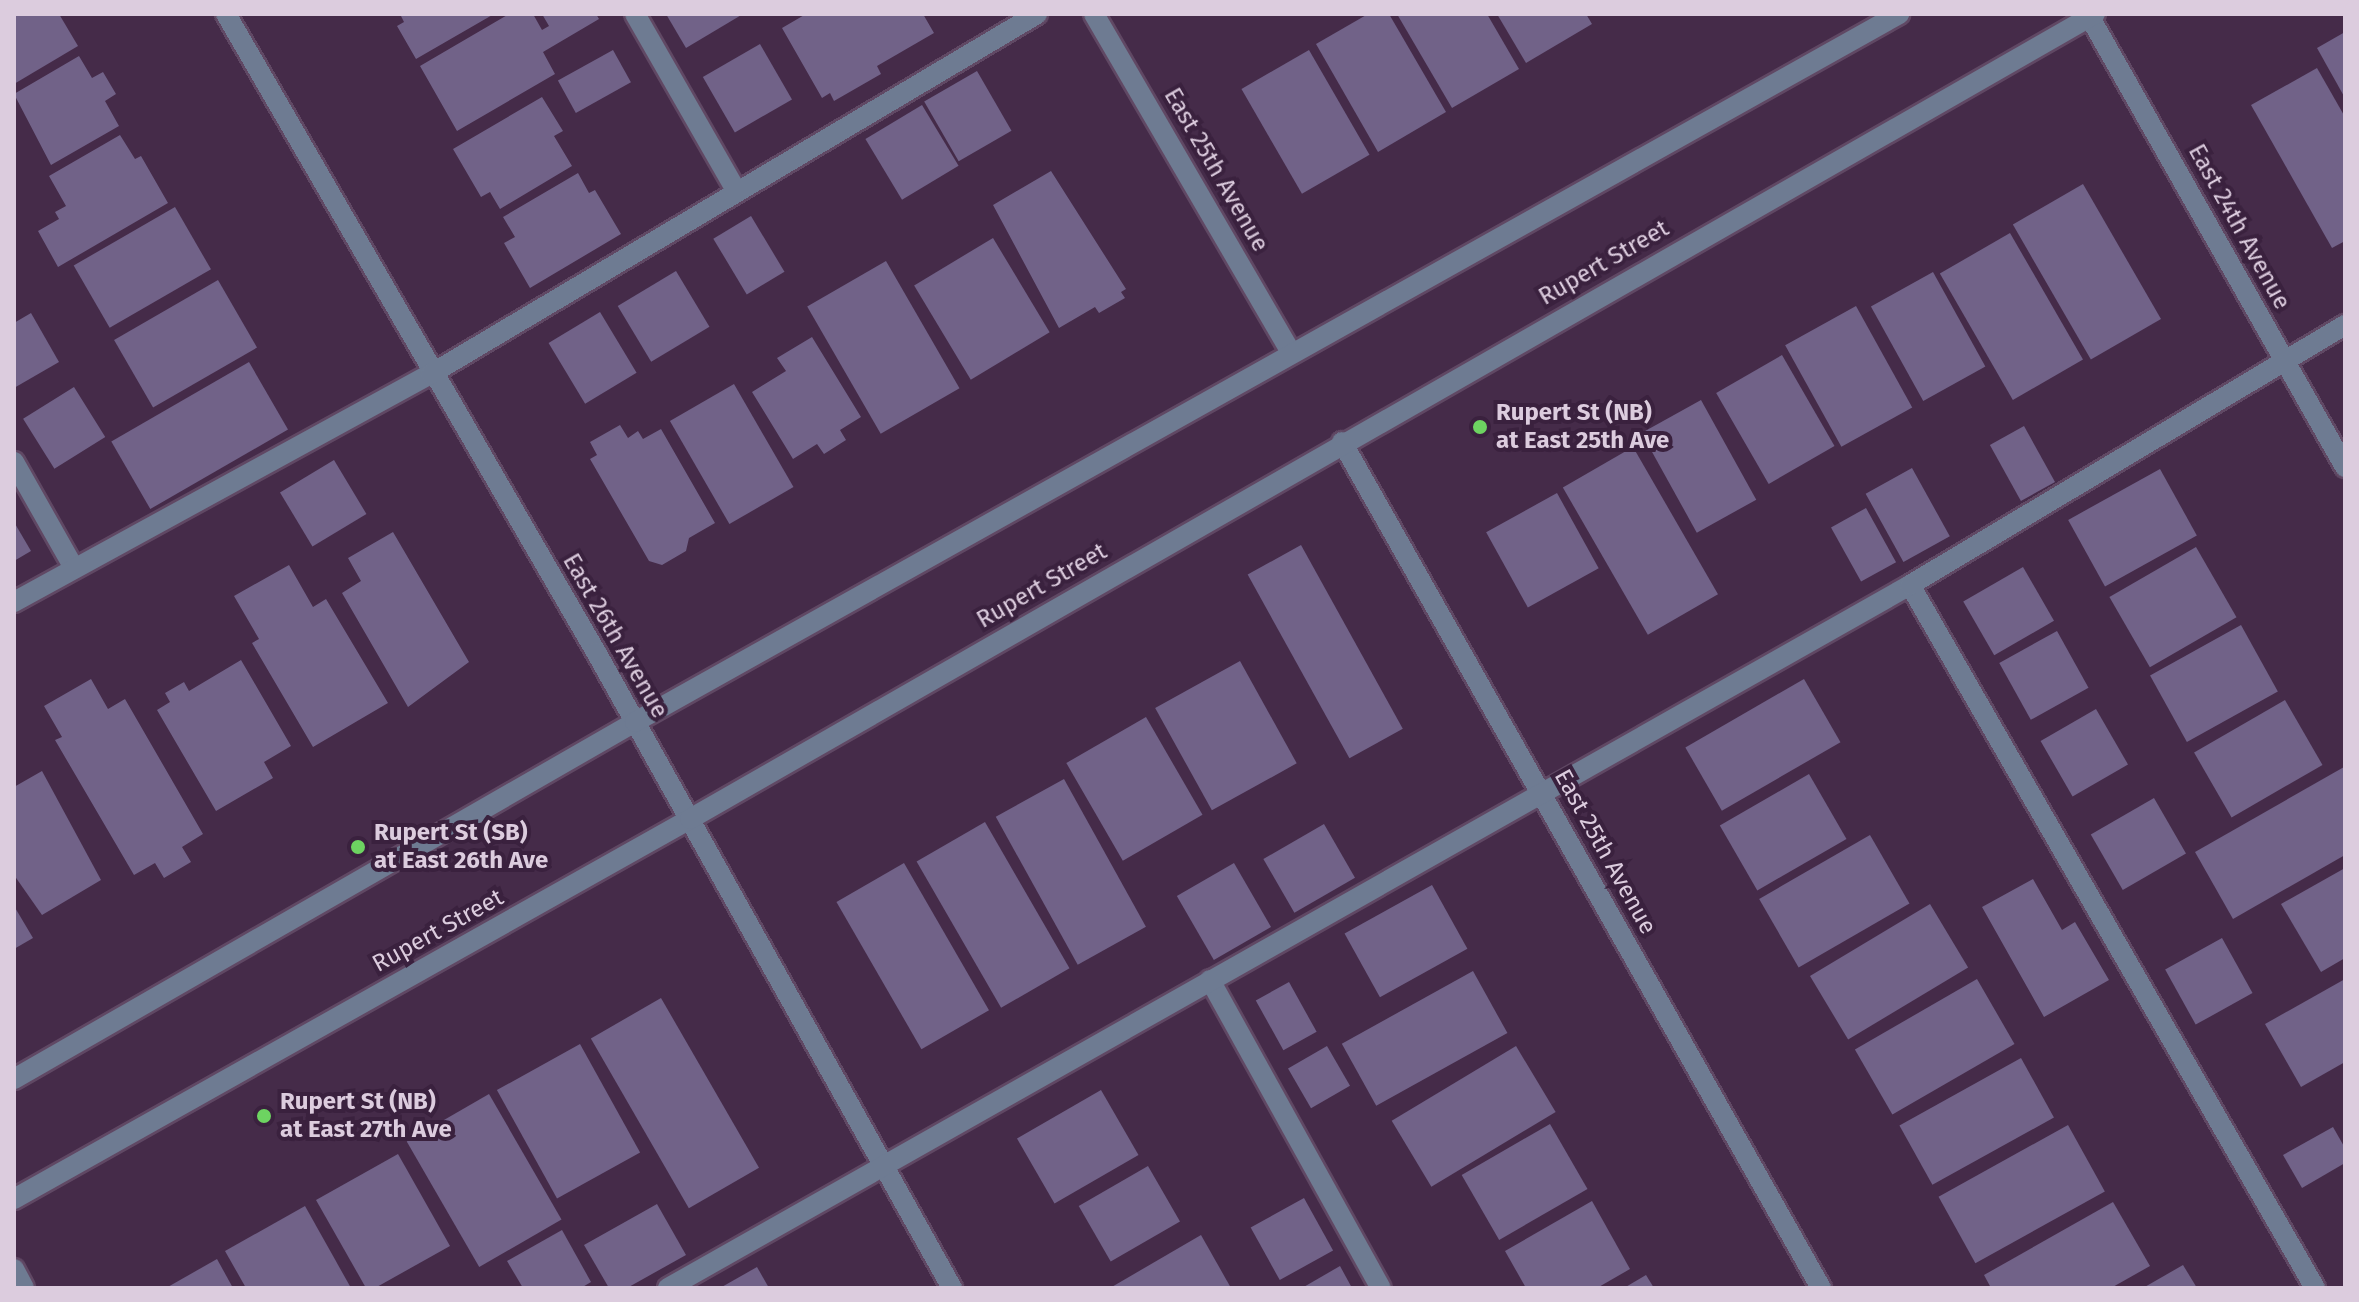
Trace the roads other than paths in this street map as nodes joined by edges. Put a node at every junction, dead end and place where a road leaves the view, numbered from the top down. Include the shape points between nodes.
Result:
1 (226, 14) edge
2 (635, 14) edge
3 (1037, 14) edge
4 (1094, 14) edge
5 (1899, 14) edge
6 (2091, 15) edge
7 (736, 190) junction
8 (2345, 325) edge
9 (1291, 352) junction
10 (2284, 359) junction
11 (431, 374) junction
12 (1342, 442) junction
13 (14, 462) edge
14 (2345, 467) edge
15 (74, 568) junction
16 (1910, 585) junction
17 (14, 602) edge
18 (635, 722) junction
19 (1542, 793) junction
20 (690, 819) junction
21 (1210, 980) junction
22 (14, 1079) edge
23 (883, 1165) junction
24 (14, 1199) edge
25 (14, 1269) edge
26 (24, 1288) edge
27 (668, 1288) edge
28 (952, 1288) edge
29 (1381, 1288) edge
30 (1821, 1288) edge
31 (2315, 1288) edge

1 - 11 street, East 26th Avenue
2 - 7 street
3 - 7 street
4 - 9 street, East 25th Avenue
5 - 9 street
6 - 10 street, East 24th Avenue
6 - 12 street, Rupert Street
7 - 11 street
8 - 10 street
9 - 18 street
10 - 14 street, East 24th Avenue
10 - 16 street
11 - 15 street
11 - 18 street, East 26th Avenue
12 - 19 street, East 25th Avenue
12 - 20 street, Rupert Street
13 - 15 street
15 - 17 street
16 - 19 street
16 - 31 street
18 - 20 street, East 26th Avenue
18 - 22 street
19 - 21 street
19 - 30 street, East 25th Avenue
20 - 23 street, East 26th Avenue
20 - 24 street, Rupert Street
21 - 23 street
21 - 29 street
23 - 27 street
23 - 28 street, East 26th Avenue
25 - 26 street

